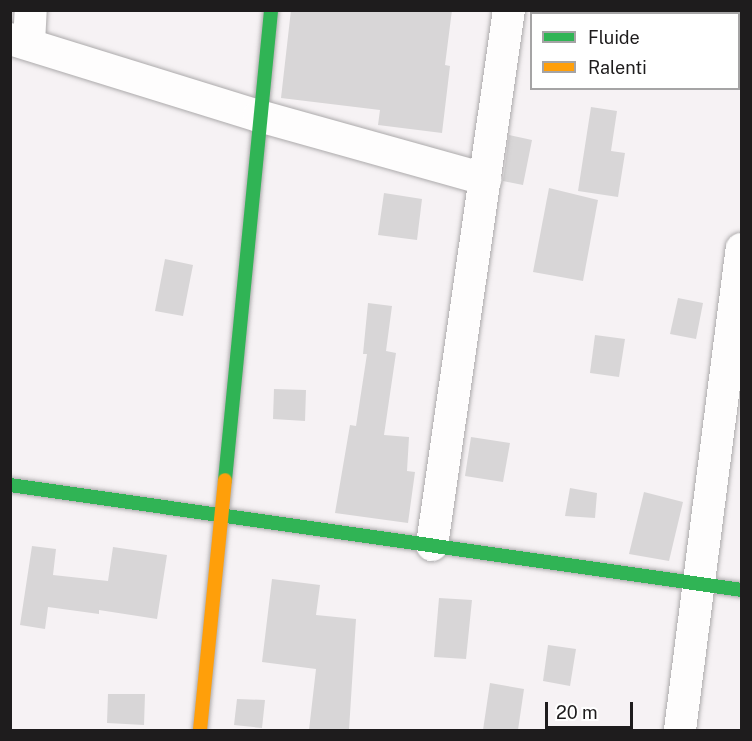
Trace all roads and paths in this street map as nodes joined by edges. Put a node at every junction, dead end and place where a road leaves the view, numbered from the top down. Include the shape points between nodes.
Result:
1 (31, 10) edge
2 (272, 10) edge
3 (509, 10) edge
4 (20, 41) edge
5 (260, 116) junction
6 (485, 179) junction
7 (741, 249) edge
8 (10, 485) edge
9 (222, 515) junction
10 (432, 545) junction
11 (700, 584) junction
12 (741, 590) edge
13 (200, 730) edge
14 (680, 730) edge

1 - 4 street
2 - 5 street
3 - 6 street
4 - 5 street
5 - 6 street
5 - 9 street
6 - 10 street
7 - 11 street
8 - 9 street
9 - 10 street
9 - 13 street
10 - 11 street
11 - 12 street
11 - 14 street

